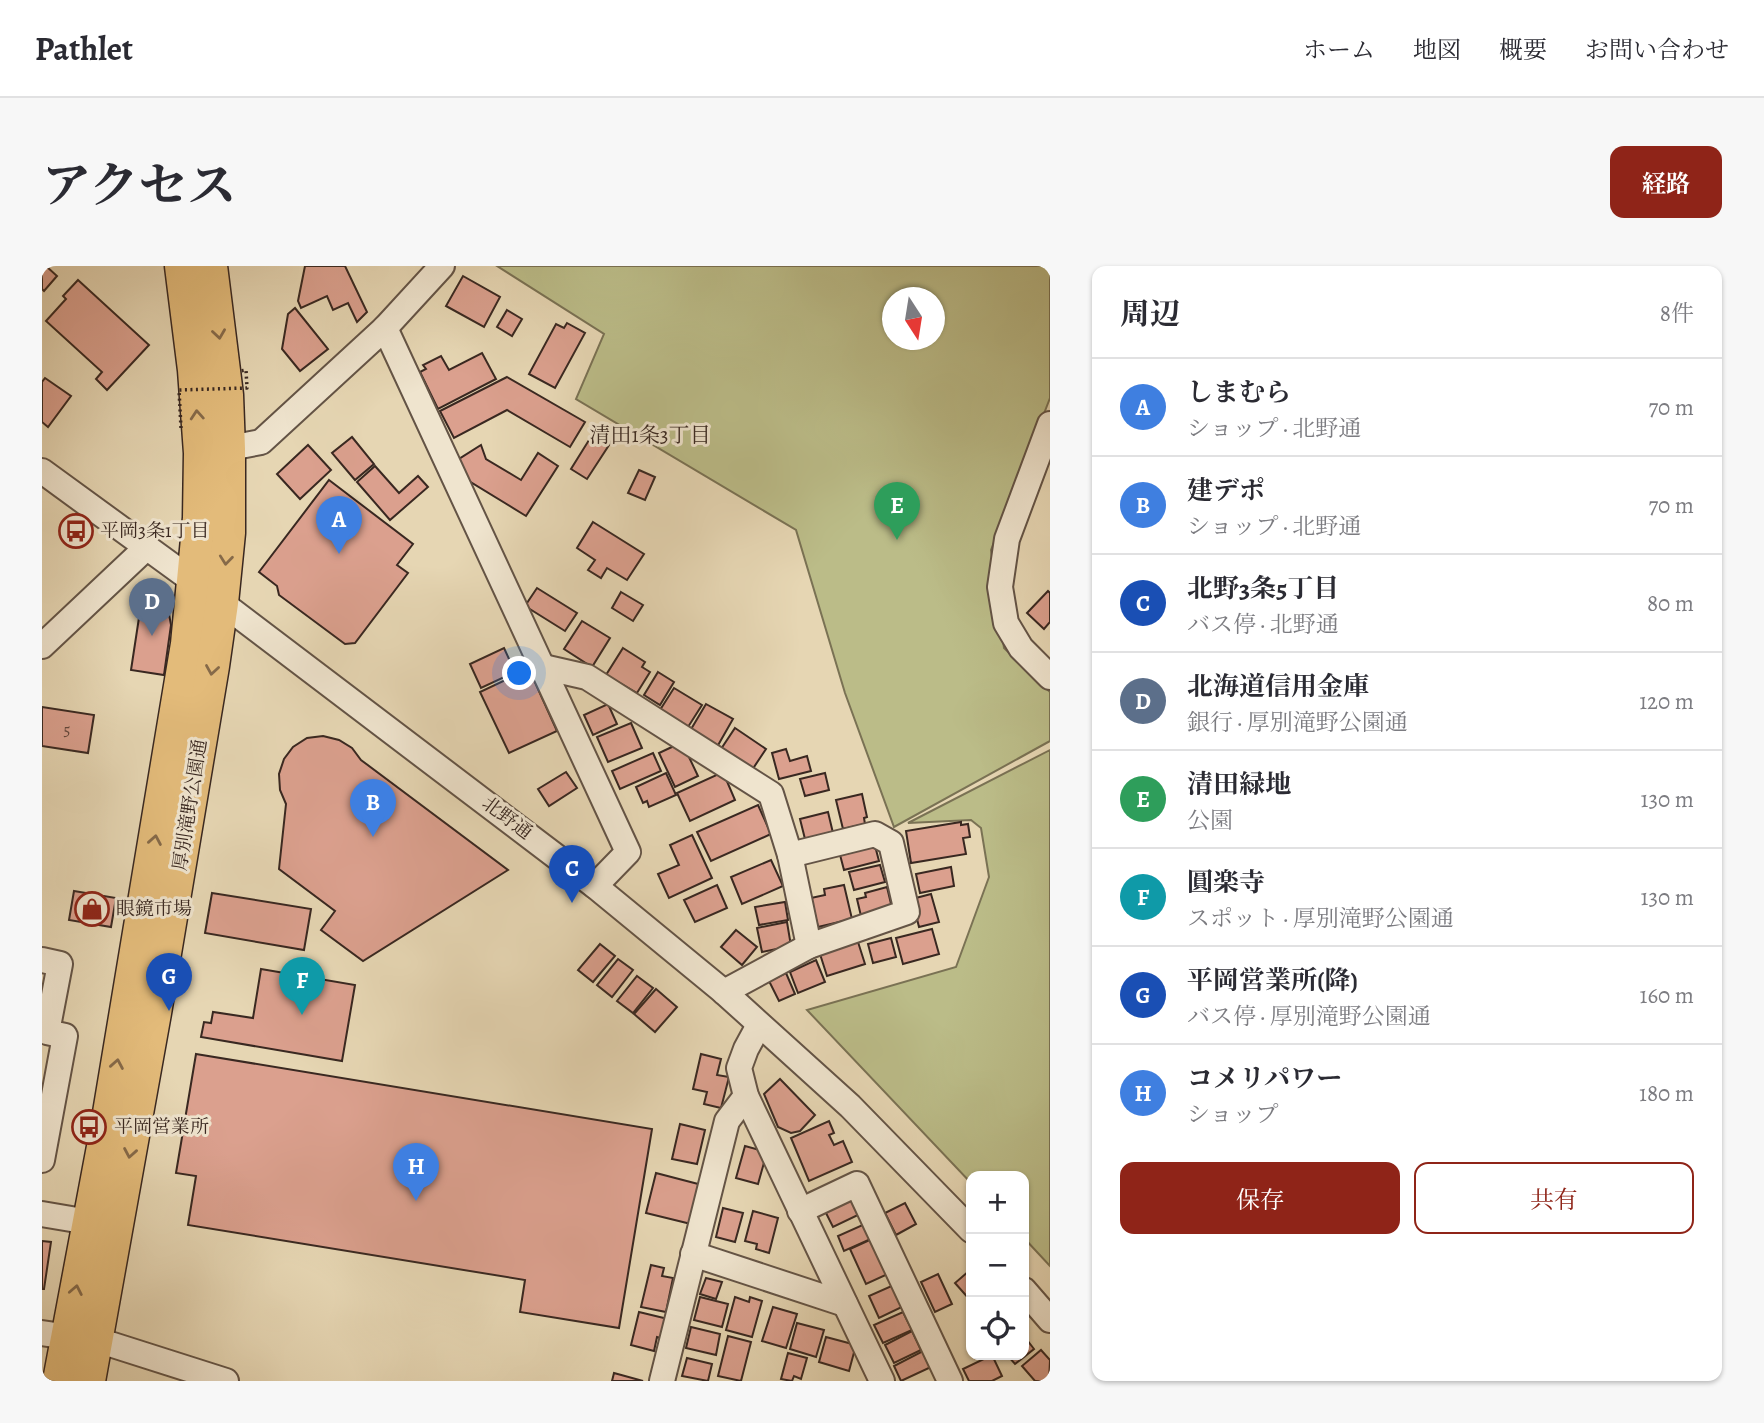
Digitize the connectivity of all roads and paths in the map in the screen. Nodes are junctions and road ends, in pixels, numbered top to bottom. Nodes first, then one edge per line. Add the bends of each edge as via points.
1 (181, 266) edge
2 (211, 266) edge
3 (442, 266) edge
4 (385, 328) junction
5 (240, 371) dead end
6 (1050, 424) edge
7 (181, 428) dead end
8 (214, 451) junction
9 (42, 471) edge
10 (146, 548) junction
11 (193, 581) junction
12 (222, 603) junction
13 (42, 646) edge
14 (543, 667) junction
15 (1050, 677) edge
16 (790, 855) junction
17 (595, 886) junction
18 (809, 946) junction
19 (42, 960) edge
20 (724, 992) junction
21 (759, 1025) junction
22 (746, 1096) junction
23 (42, 1160) edge
24 (800, 1211) junction
25 (42, 1214) edge
26 (103, 1225) junction
27 (966, 1225) edge
28 (693, 1254) junction
29 (1029, 1296) edge
30 (845, 1304) junction
31 (1050, 1320) edge
32 (69, 1337) edge
33 (59, 1381) edge
34 (89, 1381) edge
35 (226, 1381) edge
36 (662, 1381) edge
37 (881, 1381) edge
38 (950, 1381) edge

8 -> 1 main road, 厚別滝野公園通 via 194,370
2 -> 8 main road, 厚別滝野公園通 via 227,395
3 - 4 street
4 - 8 street via 261,442
4 - 14 street
5 - 7 path, bridge via 246,370 247,388 179,390
6 - 15 street via 1007,539 1000,587 1006,623 1021,648
8 - 11 main road, 厚別滝野公園通 via 199,518
8 -> 12 main road, 厚別滝野公園通 via 229,533
9 - 10 street, 北野通
10 - 11 street, 北野通
10 - 13 street
11 - 12 street, 北野通
26 -> 11 main road, 厚別滝野公園通 via 106,1131 187,644
12 - 17 street, 北野通
12 -> 26 main road, 厚別滝野公園通 via 183,848
14 - 16 street via 587,677 771,794
14 - 17 street via 628,852
16 - 18 street
16 - 18 street via 875,834 891,843 907,912
17 - 20 street, 北野通
18 - 20 street
19 - 23 street via 60,964 47,1032 65,1036
20 - 21 street, 北野通
21 - 22 street via 739,1068
21 - 27 street, 北野通 via 850,1106
22 - 24 street
22 - 28 street via 727,1121
24 - 30 street
24 - 38 street via 856,1184
25 - 26 street
26 - 32 main road, 厚別滝野公園通
28 - 30 street
28 - 36 street
29 - 31 street
30 - 37 street
32 - 33 main road, 厚別滝野公園通
32 - 34 main road, 厚別滝野公園通
32 - 35 street

